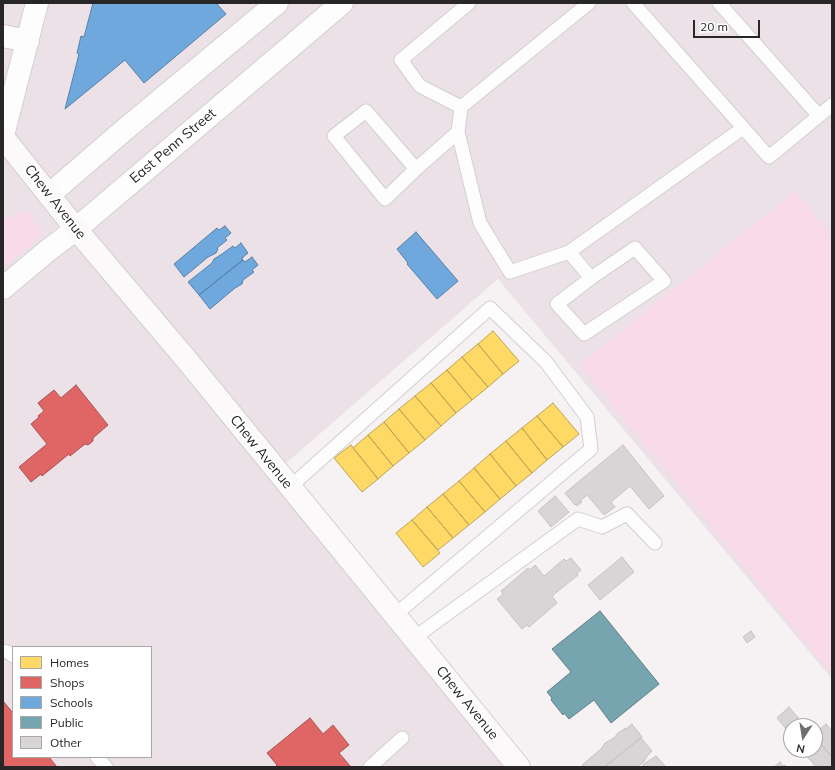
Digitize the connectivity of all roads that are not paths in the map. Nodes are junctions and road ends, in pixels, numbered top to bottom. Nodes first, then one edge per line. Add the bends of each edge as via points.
1 (37, 3) edge
2 (277, 3) edge
3 (342, 3) edge
4 (469, 3) edge
5 (589, 3) edge
6 (633, 3) edge
7 (719, 3) edge
8 (3, 36) edge
9 (28, 41) junction
10 (832, 105) edge
11 (461, 106) junction
12 (819, 116) junction
13 (743, 128) junction
14 (458, 132) junction
15 (3, 136) edge
16 (416, 169) junction
17 (49, 195) junction
18 (76, 229) junction
19 (569, 252) junction
20 (591, 278) junction
21 (3, 288) edge
22 (290, 487) junction
23 (655, 543) dead end
24 (395, 615) junction
25 (414, 638) junction
26 (3, 651) edge
27 (12, 655) edge
28 (402, 738) dead end
29 (98, 758) edge
30 (106, 767) edge
31 (370, 767) edge
32 (519, 767) edge

1 - 9 street
2 - 17 street
3 - 18 street, East Penn Street
4 - 11 lane via 401,60 420,86
5 - 11 lane
6 - 13 lane
7 - 12 lane
8 - 9 street
9 - 15 street
10 - 12 lane
11 - 14 lane
12 - 13 lane via 769,157
13 - 19 lane
14 - 16 lane
14 - 19 lane via 480,222 510,272
15 - 17 street, Chew Avenue
16 - 16 lane via 366,111 334,136 385,199
17 - 18 street, Chew Avenue
18 - 21 street, East Penn Street
18 - 22 street, Chew Avenue
19 - 20 lane
20 - 20 lane via 557,304 584,334 664,281 635,248
22 - 24 street, Chew Avenue
22 - 24 lane via 490,308 546,362 587,417 591,449
23 - 25 lane via 627,514 602,526 578,519
24 - 25 street, Chew Avenue
25 - 32 street, Chew Avenue
26 - 27 lane
28 - 31 lane
29 - 30 lane

